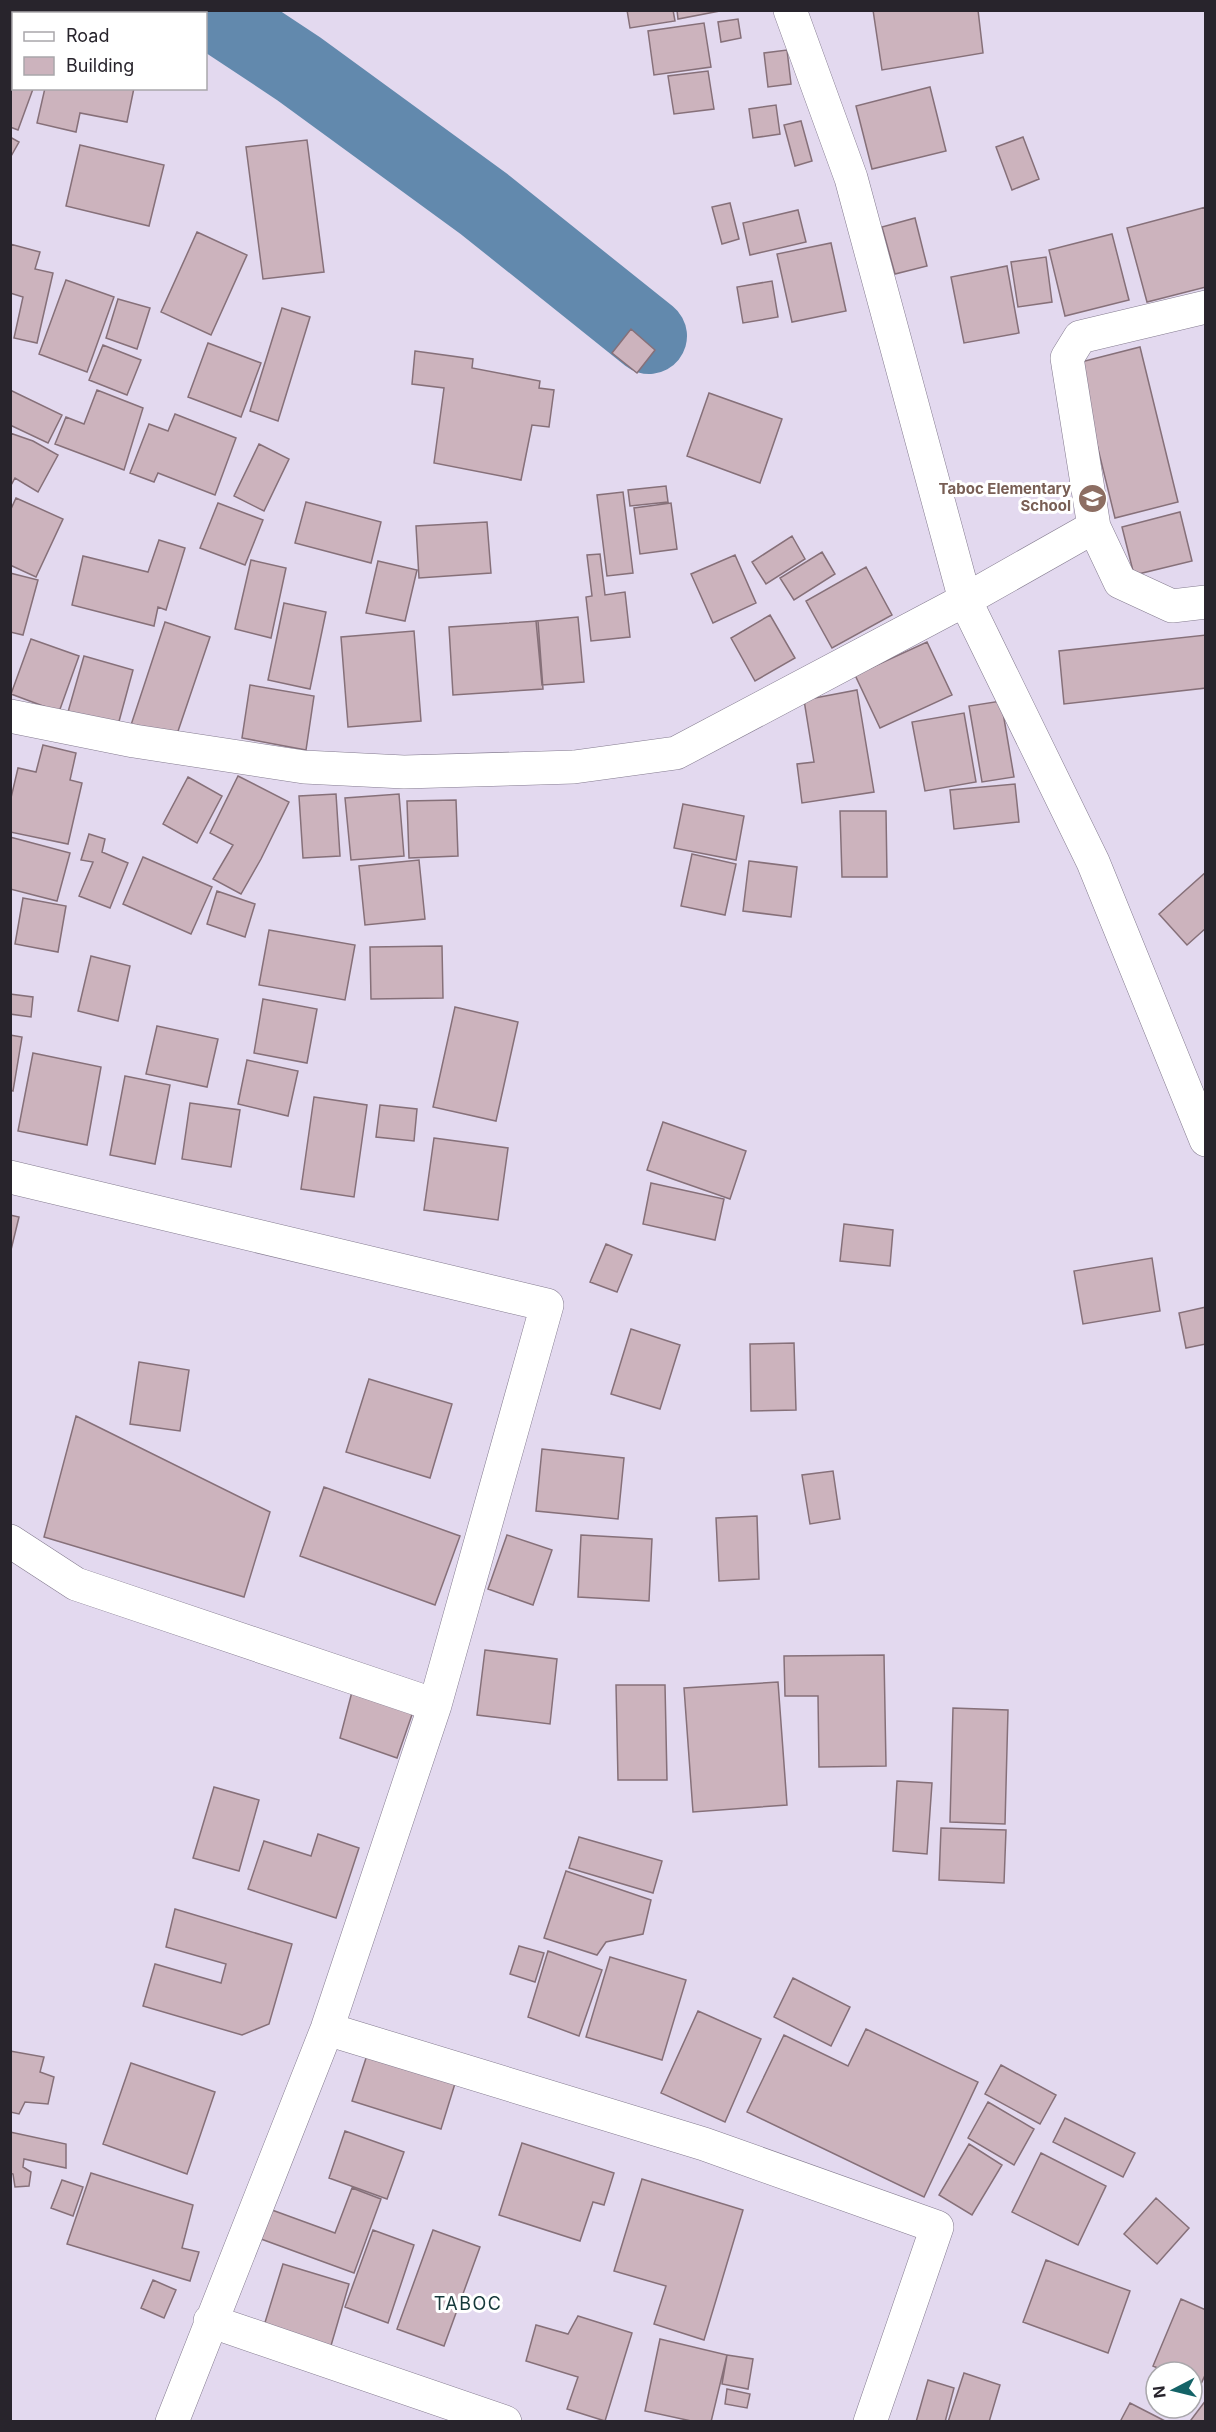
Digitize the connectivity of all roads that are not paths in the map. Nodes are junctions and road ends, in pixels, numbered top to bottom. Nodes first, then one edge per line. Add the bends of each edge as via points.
1 (790, 10) edge
2 (1206, 307) edge
3 (1094, 527) junction
4 (965, 600) junction
5 (1206, 602) edge
6 (10, 716) edge
7 (1206, 1140) edge
8 (10, 1177) edge
9 (10, 1541) edge
10 (435, 1705) junction
11 (327, 2029) junction
12 (210, 2321) junction
13 (172, 2421) edge
14 (505, 2421) edge
15 (870, 2421) edge

1 - 4 street via 851,178
2 - 3 street via 1080,337 1067,358
3 - 4 street
3 - 5 street via 1120,582 1173,606
4 - 6 street via 676,753 585,765 404,772 304,767 134,741
4 - 7 street via 1093,862
8 - 10 street via 547,1305
9 - 10 street via 76,1584
10 - 11 street
11 - 12 street
11 - 15 street via 704,2144 937,2227
12 - 13 street
12 - 14 street

